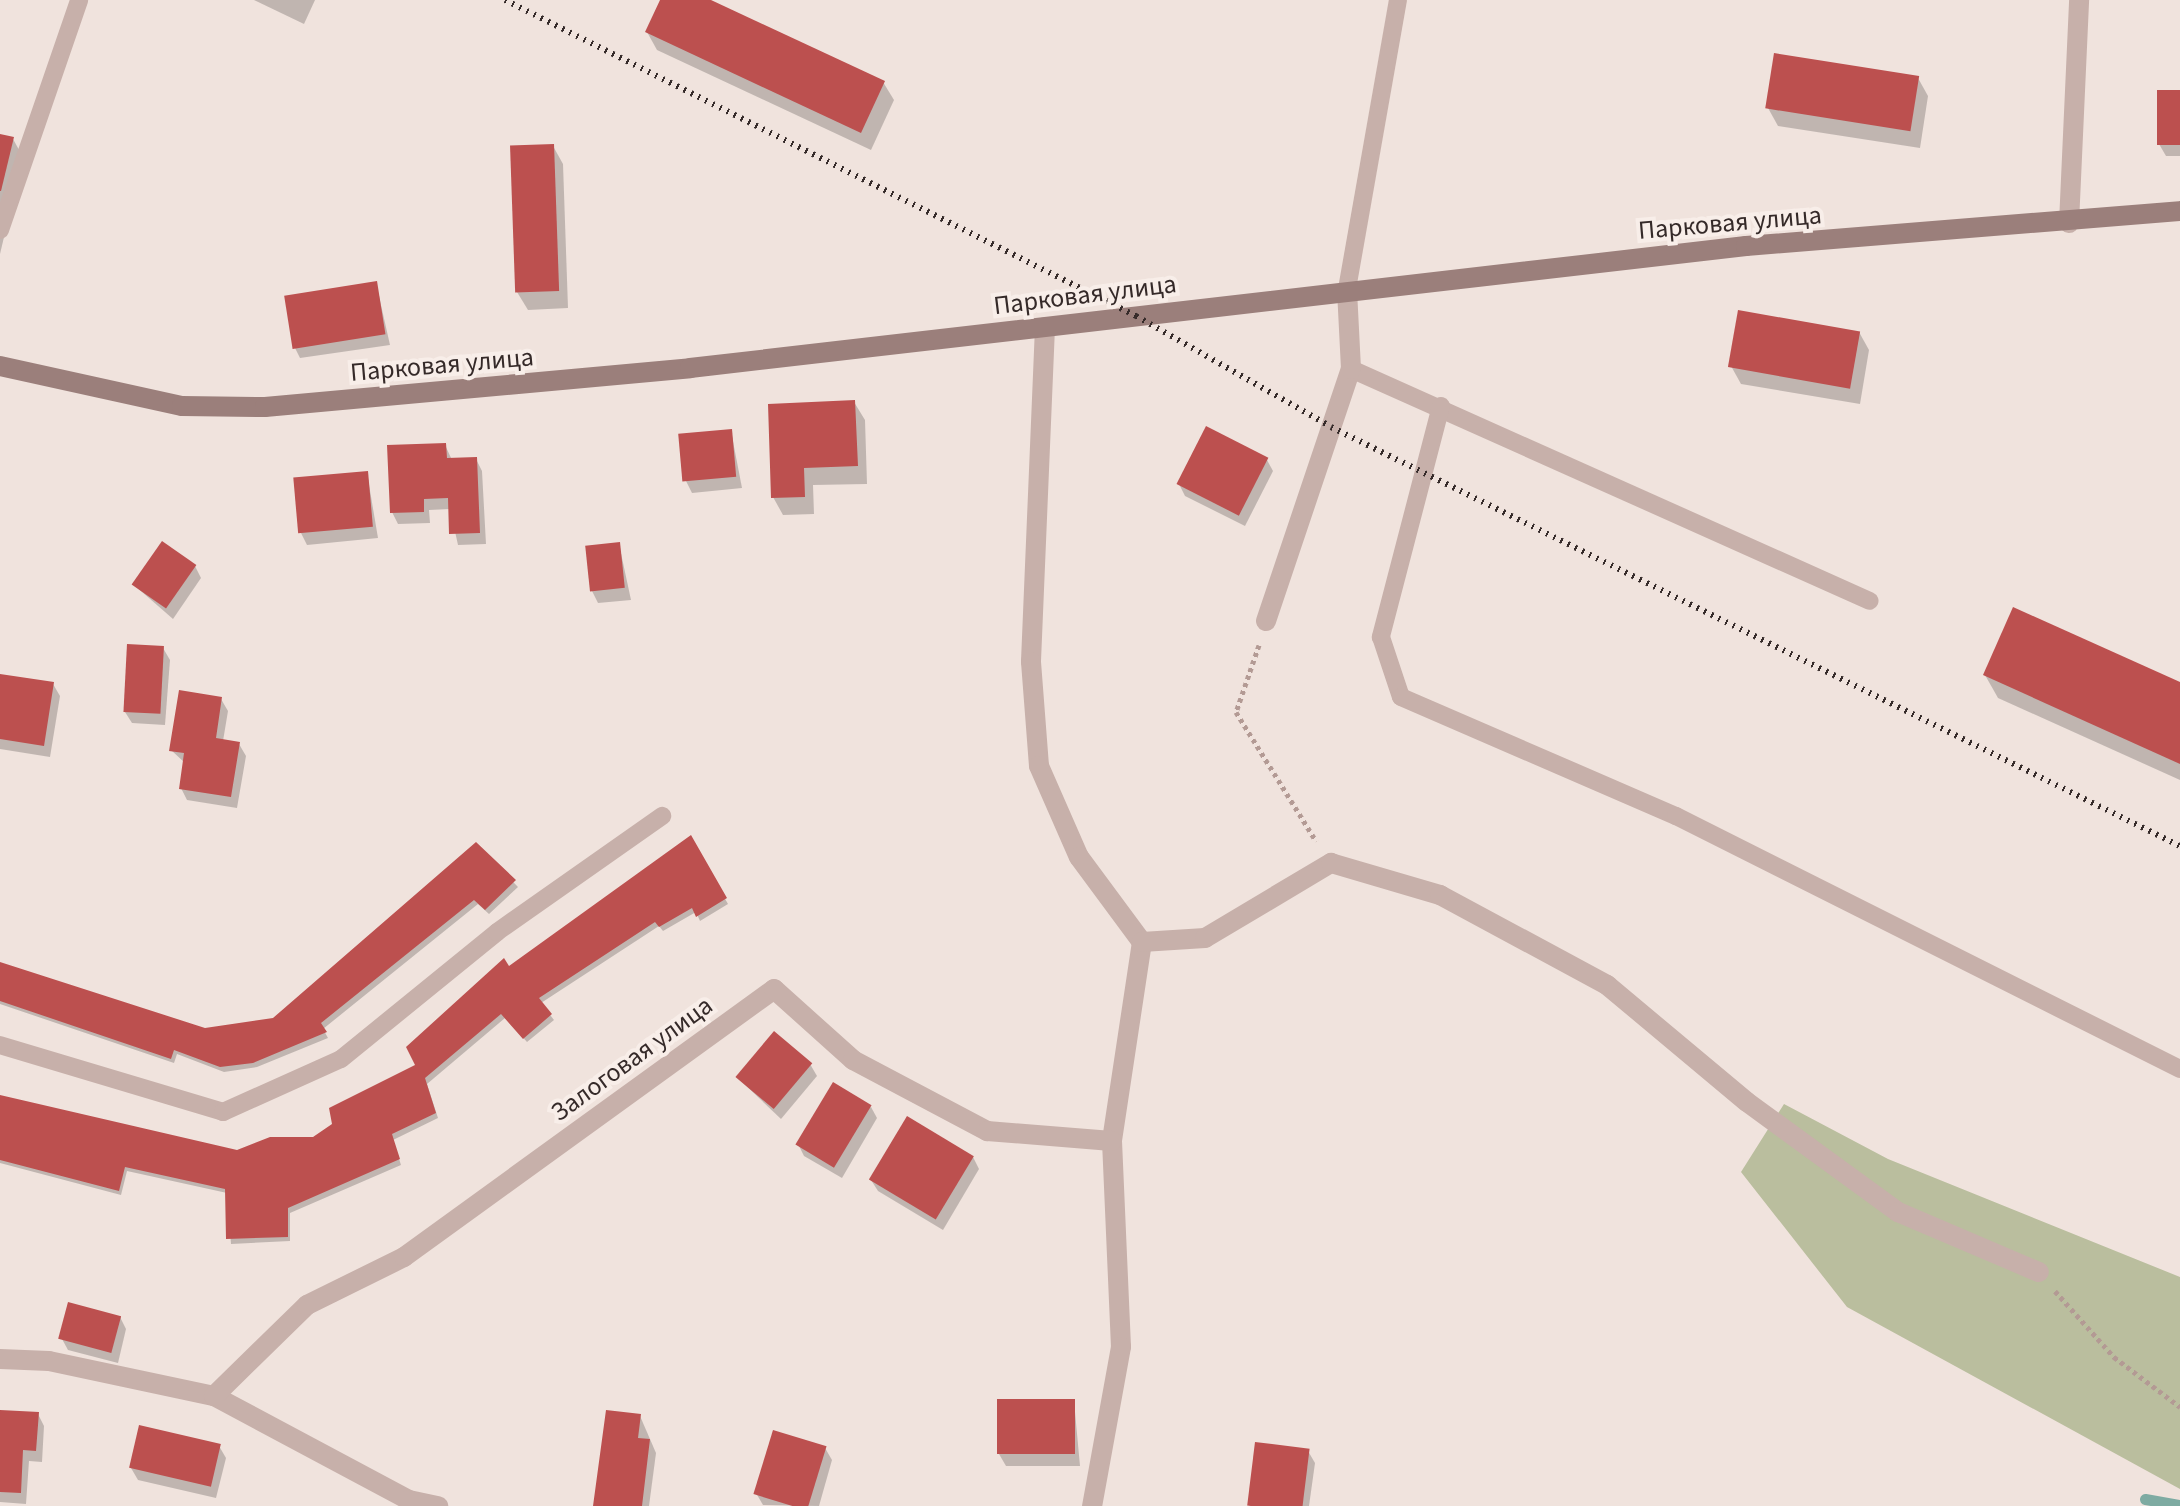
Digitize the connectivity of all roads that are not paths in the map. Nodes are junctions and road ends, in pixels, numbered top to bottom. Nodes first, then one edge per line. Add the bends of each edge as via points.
1 (79, 0) edge
2 (1398, 0) edge
3 (2079, 0) edge
4 (2180, 211) edge
5 (2069, 223) junction
6 (0, 230) edge
7 (1347, 289) junction
8 (1045, 327) junction
9 (0, 366) edge
10 (1351, 369) junction
11 (1441, 406) junction
12 (1870, 601) dead end
13 (1266, 621) road end
14 (662, 816) dead end
15 (1142, 942) junction
16 (0, 1045) edge
17 (2180, 1069) edge
18 (1112, 1141) junction
19 (2039, 1272) road end
20 (0, 1359) edge
21 (214, 1396) junction
22 (438, 1506) edge
23 (1092, 1506) edge

1 - 6 lane
2 - 7 lane
3 - 5 street
4 - 5 street, Парковая улица
5 - 7 street, Парковая улица via 1746,246
7 - 8 street, Парковая улица
7 - 10 street
8 - 9 street, Парковая улица via 265,407 182,406
8 - 15 street via 1031,662 1039,766 1079,857
10 - 11 lane
10 - 13 street
11 - 12 lane
11 - 17 lane via 1381,637 1401,697 1676,816
14 - 16 lane via 497,932 341,1059 223,1112
15 - 18 street
15 - 19 street via 1205,938 1331,863 1440,895 1607,985 1747,1102 1898,1212
18 - 21 street, Залоговая улица via 987,1131 853,1060 774,989 404,1257 307,1305
18 - 23 street via 1121,1347
20 - 21 street via 49,1361
21 - 22 street via 409,1500

